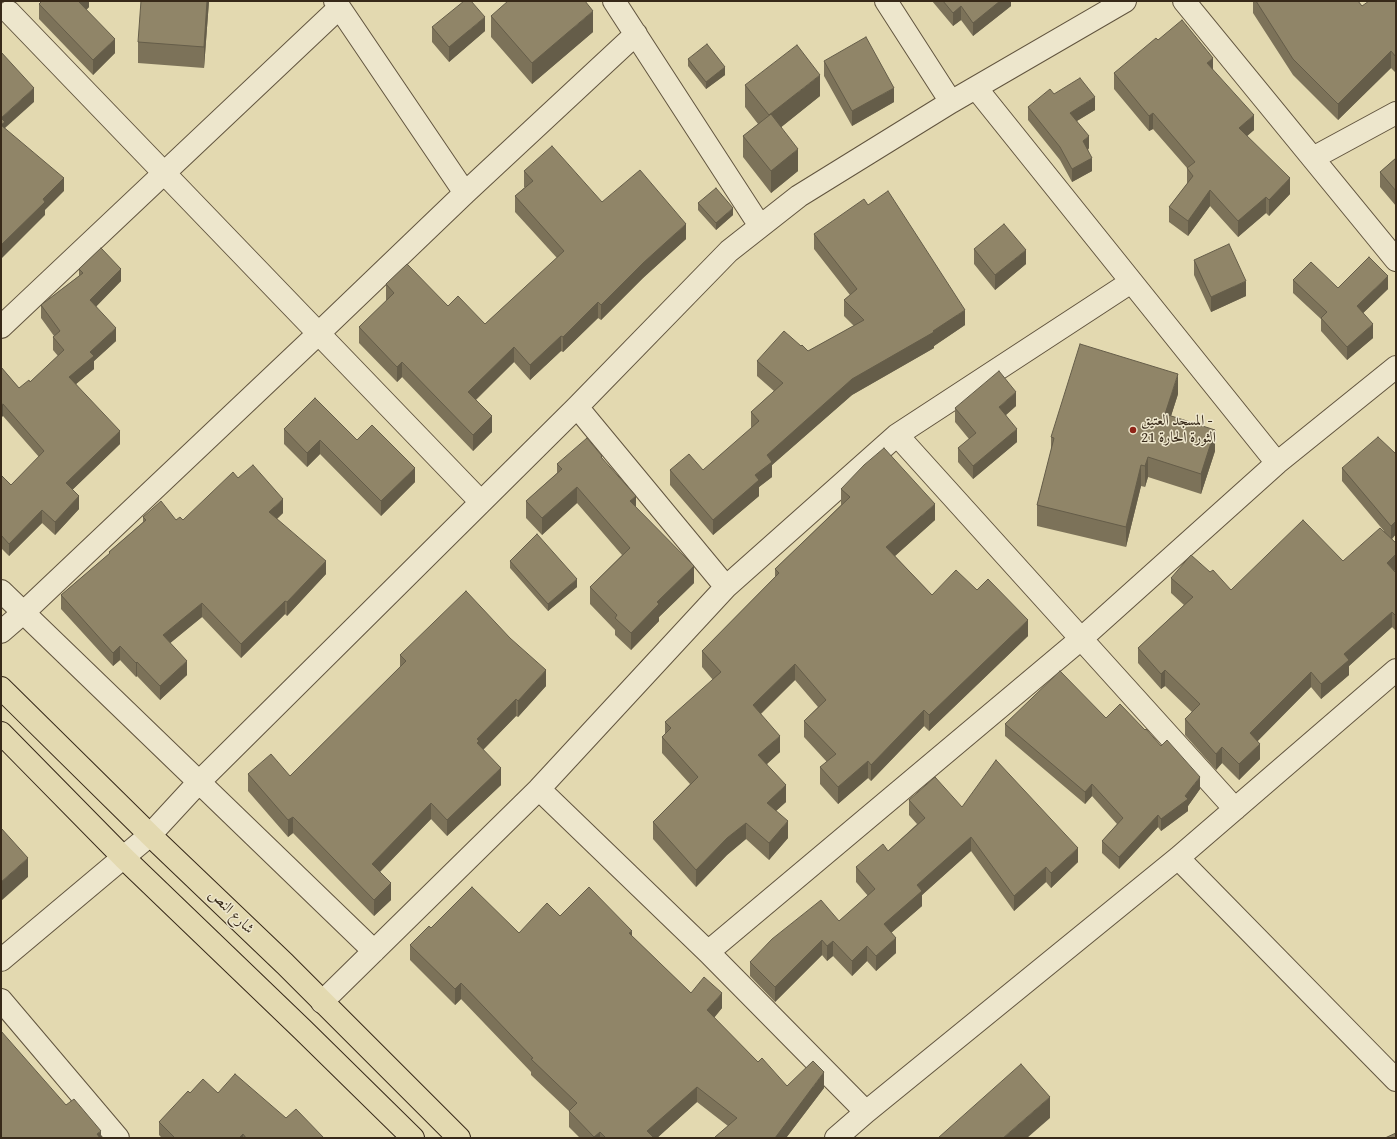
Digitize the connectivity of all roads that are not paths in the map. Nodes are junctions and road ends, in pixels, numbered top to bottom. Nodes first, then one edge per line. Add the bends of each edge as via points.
1 (614, 1) edge
2 (886, 1) edge
3 (1125, 1) edge
4 (1184, 1) edge
5 (337, 4) edge
6 (10, 11) edge
7 (636, 34) junction
8 (976, 88) junction
9 (951, 102) junction
10 (1396, 113) edge
11 (1313, 158) junction
12 (164, 173) junction
13 (465, 193) junction
14 (760, 226) junction
15 (1396, 260) edge
16 (1131, 282) junction
17 (1, 327) edge
18 (319, 333) junction
19 (1396, 367) edge
20 (578, 407) junction
21 (897, 435) junction
22 (1277, 463) junction
23 (482, 502) junction
24 (726, 587) junction
25 (1, 592) edge
26 (23, 613) junction
27 (1, 632) edge
28 (1082, 638) junction
29 (1396, 670) edge
30 (1, 688) edge
31 (1, 733) edge
32 (198, 783) junction
33 (539, 789) junction
34 (1235, 809) junction
35 (150, 835) junction
36 (124, 858) junction
37 (1178, 858) junction
38 (374, 951) junction
39 (708, 952) junction
40 (1, 960) edge
41 (1, 1000) edge
42 (322, 1002) junction
43 (1396, 1080) edge
44 (866, 1112) junction
45 (118, 1138) edge
46 (413, 1138) edge
47 (459, 1138) edge
48 (836, 1138) edge

1 - 7 street
2 - 9 street
3 - 8 street
4 - 11 street
5 - 12 street
5 - 13 street
6 - 12 street
7 - 13 street
7 - 14 street
8 - 9 street
8 - 16 street
9 - 14 street via 799,196
10 - 11 street
11 - 15 street
12 - 17 street
12 - 18 street
13 - 18 street
14 - 20 street via 729,251
16 - 21 street
16 - 22 street
18 - 23 street
18 - 26 street
19 - 22 street
20 - 23 street
20 - 24 street
21 - 24 street
21 - 28 street
22 - 28 street
23 - 32 street
24 - 33 street
25 - 26 street
26 - 27 street
26 - 32 street
28 - 34 street
28 - 39 street
29 - 34 street
30 - 35 main road, شارع النص
31 - 36 main road
32 - 35 street
32 - 38 street
33 - 38 street
33 - 39 street
34 - 37 street
35 - 36 street
35 - 42 main road, شارع النص
36 - 40 street
36 - 46 main road
37 - 43 street
37 - 44 street
38 - 42 street
39 - 44 street
41 - 45 street
42 - 47 main road, شارع النص
44 - 48 street

